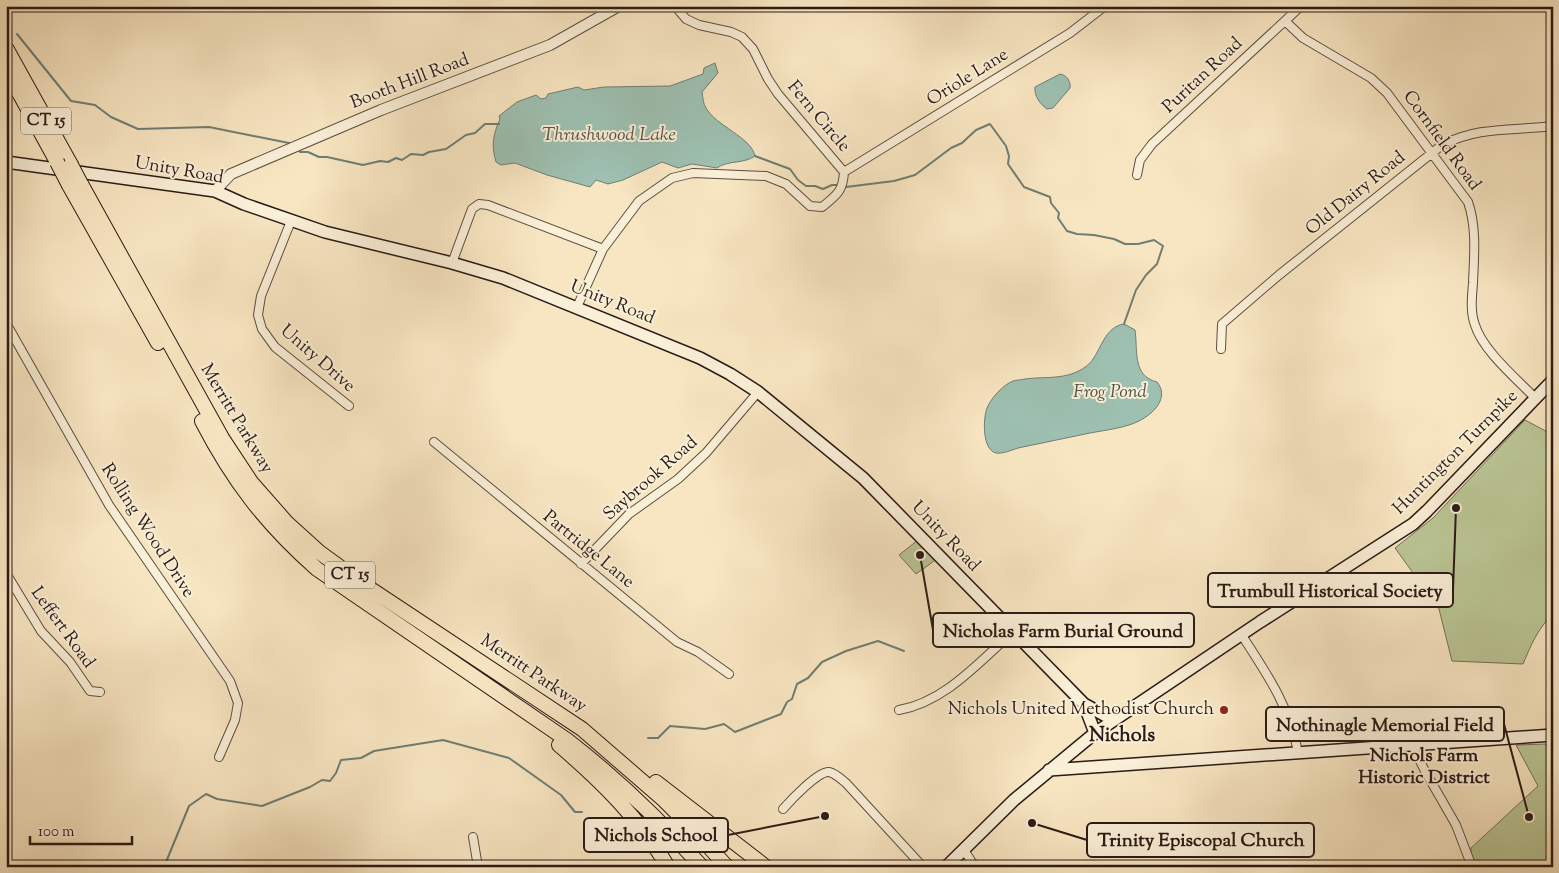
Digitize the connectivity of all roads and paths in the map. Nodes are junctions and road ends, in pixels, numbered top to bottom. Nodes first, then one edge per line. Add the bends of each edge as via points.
1 (619, 6) edge
2 (675, 6) edge
3 (1105, 6) edge
4 (1301, 6) edge
5 (1285, 21) junction
6 (6, 48) edge
7 (6, 70) edge
8 (6, 83) edge
9 (1553, 126) edge
10 (42, 135) junction
11 (1432, 153) junction
12 (6, 162) edge
13 (844, 172) junction
14 (1137, 175) dead end
15 (75, 184) junction
16 (214, 192) junction
17 (291, 221) junction
18 (603, 249) junction
19 (452, 262) junction
20 (578, 307) junction
21 (6, 324) edge
22 (1221, 349) dead end
23 (1553, 380) edge
24 (758, 392) junction
25 (1536, 399) junction
26 (349, 406) dead end
27 (434, 442) dead end
28 (581, 564) junction
29 (6, 573) edge
30 (1013, 632) junction
31 (1241, 634) junction
32 (728, 674) dead end
33 (100, 692) dead end
34 (1084, 704) junction
35 (514, 705) junction
36 (899, 710) dead end
37 (1113, 720) junction
38 (582, 729) junction
39 (1095, 733) junction
40 (1553, 735) edge
41 (1412, 745) junction
42 (1298, 753) junction
43 (219, 757) dead end
44 (1049, 770) junction
45 (783, 809) dead end
46 (473, 837) dead end
47 (964, 850) junction
48 (478, 867) edge
49 (668, 867) edge
50 (702, 867) edge
51 (727, 867) edge
52 (766, 867) edge
53 (923, 867) edge
54 (946, 867) edge
55 (976, 867) edge
56 (1472, 867) edge

1 - 16 street, Booth Hill Road via 550,45 381,110 231,174
2 - 13 street, Fern Circle via 686,19 742,37 753,49 778,94
3 - 13 street, Oriole Lane via 1070,32
4 - 5 street, Puritan Road
5 - 11 street, Cornfield Road via 1304,38 1371,78 1387,93
5 - 14 street, Puritan Road via 1152,144 1140,160
6 - 15 highway, Merritt Parkway / CT 15, bridge via 71,165
7 - 10 highway, Merritt Parkway / CT 15
8 - 10 highway
9 - 11 street, Old Dairy Road via 1470,133
10 - 15 highway, Merritt Parkway / CT 15, bridge via 57,162
11 - 22 street, Old Dairy Road via 1278,275 1222,324
11 - 25 street, Cornfield Road via 1468,202 1472,214 1475,325 1485,346
12 - 16 main road, Unity Road
13 - 18 street, Fern Circle via 838,194 822,206 810,206 786,184 766,176 693,173 672,178 638,201
15 - 35 highway, Merritt Parkway / CT 15 via 226,465 258,510 317,569
15 - 38 highway, Merritt Parkway / CT 15 via 222,438 251,482 287,523 319,552 363,584
16 - 17 main road, Unity Road
17 - 19 main road, Unity Road
17 - 26 street, Unity Drive via 261,296 258,315 262,329 275,347
18 - 19 street via 479,204 472,208
18 - 20 street, Fern Circle
19 - 20 main road, Unity Road
20 - 24 main road, Unity Road via 700,358
21 - 43 street, Rolling Wood Drive via 110,505 230,681 238,703 235,720
23 - 25 main road, Huntington Turnpike
24 - 28 street, Saybrook Road via 706,453 629,514
24 - 30 main road, Unity Road via 863,478
25 - 31 main road, Huntington Turnpike via 1413,524
27 - 28 street, Partridge Lane
28 - 32 street, Partridge Lane via 677,642 698,652
29 - 33 street, Leffert Road via 41,631 70,662 90,691
30 - 34 main road, Unity Road
30 - 36 street via 934,698 916,707
31 - 37 main road, Huntington Turnpike
31 - 42 street via 1277,692 1291,724
34 - 37 main road, Unity Road
34 - 39 main road, Unity Road
35 - 49 highway via 614,794
35 - 50 highway, Merritt Parkway / CT 15 via 600,765 659,820
37 - 39 main road, Huntington Turnpike
38 - 51 highway, Merritt Parkway / CT 15 via 664,800
38 - 52 highway via 616,751
39 - 44 main road, Huntington Turnpike
40 - 41 main road
41 - 42 main road
41 - 56 street via 1456,826
42 - 44 main road
44 - 47 main road, Huntington Turnpike
45 - 53 street via 815,778 828,772 836,775
46 - 48 street
47 - 54 main road, Huntington Turnpike
47 - 55 street

